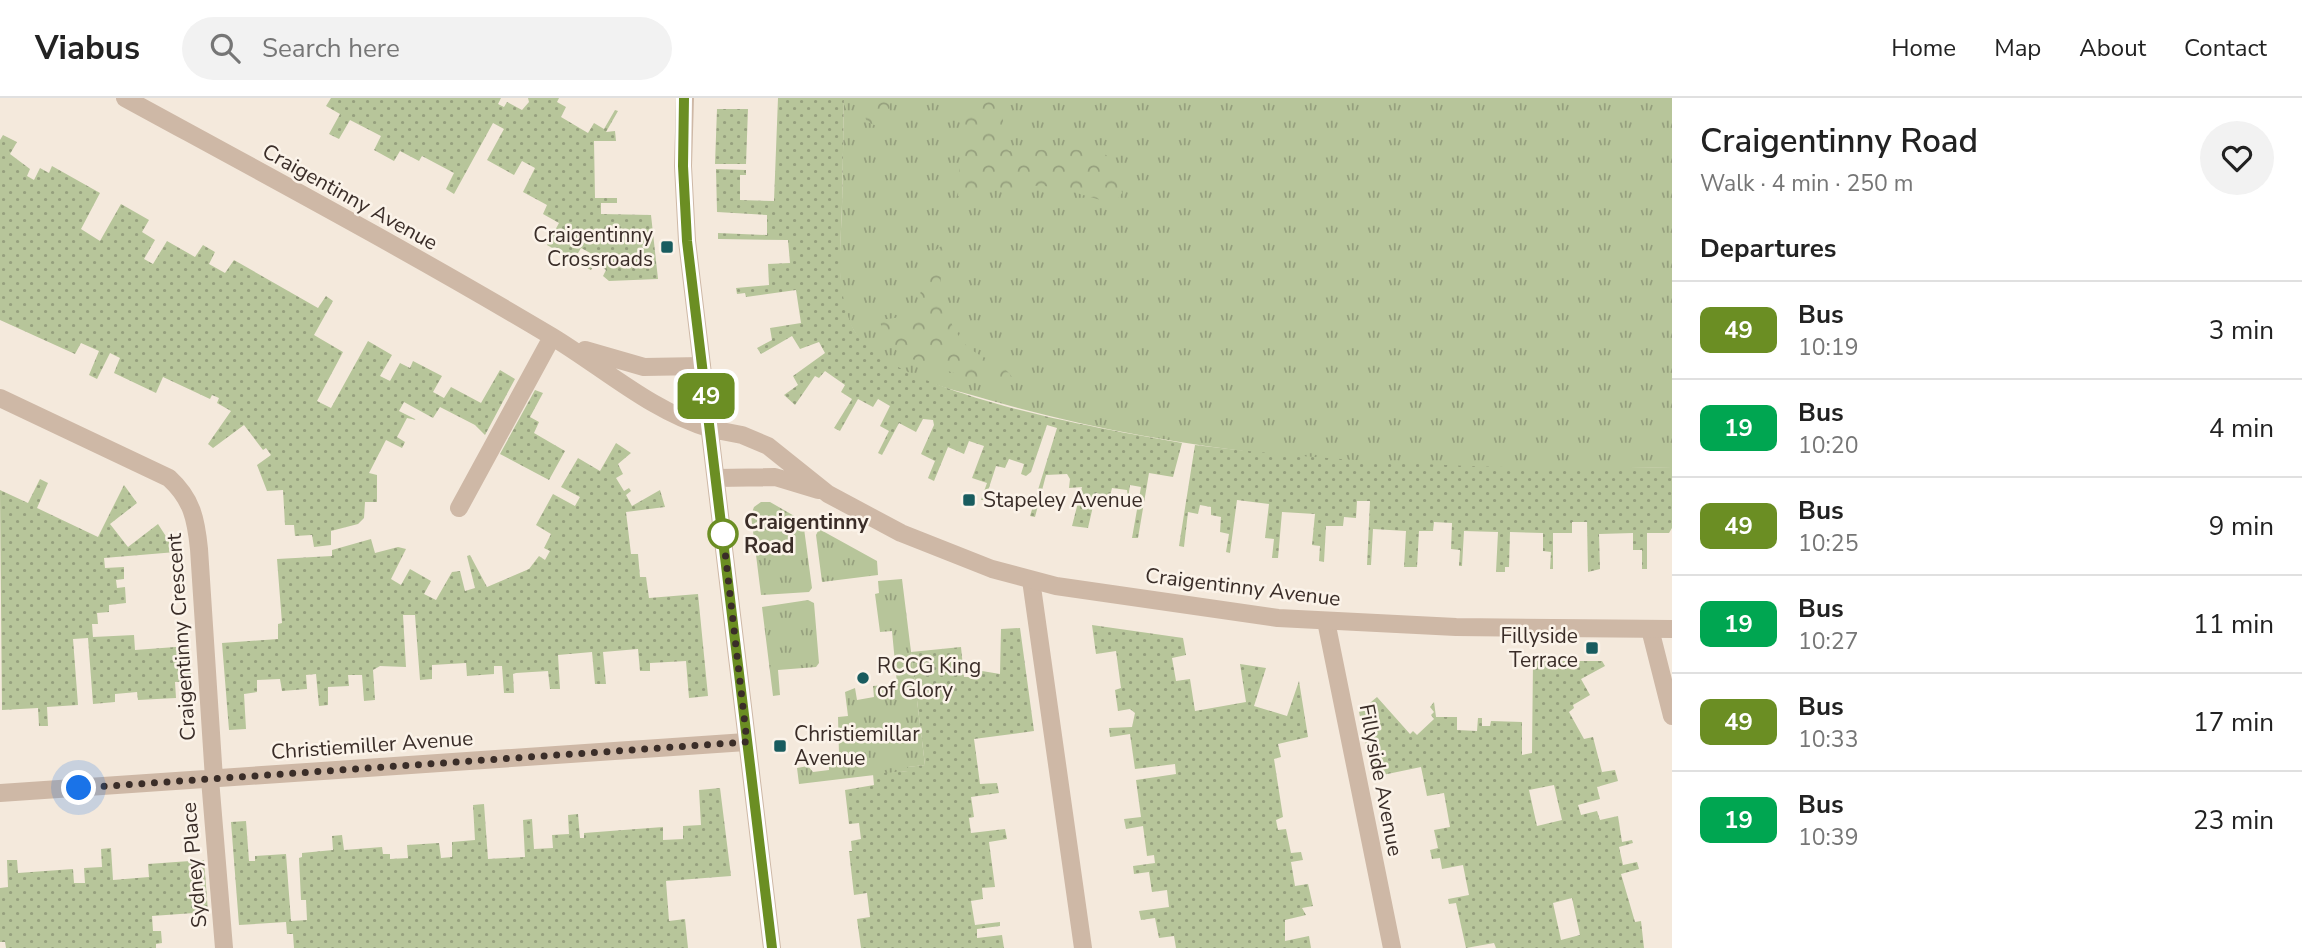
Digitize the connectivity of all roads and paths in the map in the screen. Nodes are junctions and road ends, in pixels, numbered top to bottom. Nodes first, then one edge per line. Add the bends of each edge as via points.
1 (125, 98) edge
2 (685, 98) edge
3 (552, 337) junction
4 (702, 366) junction
5 (0, 398) edge
6 (711, 429) junction
7 (717, 478) junction
8 (828, 494) junction
9 (459, 508) dead end
10 (1031, 580) junction
11 (1326, 621) junction
12 (1650, 629) junction
13 (1672, 629) edge
14 (1672, 716) edge
15 (747, 742) junction
16 (212, 779) junction
17 (0, 793) edge
18 (224, 948) edge
19 (772, 948) edge
20 (1083, 948) edge
21 (1392, 948) edge

1 - 3 street, Craigentinny Avenue
2 - 4 street via 684,201
3 - 4 street, Craigentinny Avenue via 644,367
3 - 6 street, Craigentinny Avenue via 653,404 683,421
3 - 9 street
4 - 6 street
5 - 16 street, Craigentinny Crescent via 169,478 190,501 198,538
6 - 7 street
6 - 8 street, Craigentinny Avenue via 768,446
7 - 8 street, Craigentinny Avenue via 775,477
7 - 15 street
8 - 10 street, Craigentinny Avenue via 928,545
10 - 11 street, Craigentinny Avenue via 1219,610
10 - 20 street
11 - 12 street, Craigentinny Avenue
11 - 21 street, Fillyside Avenue
12 - 13 street, Craigentinny Avenue
12 - 14 street
15 - 16 street, Christiemiller Avenue
15 - 19 street
16 - 17 street, Christiemiller Avenue
16 - 18 street, Sydney Place

